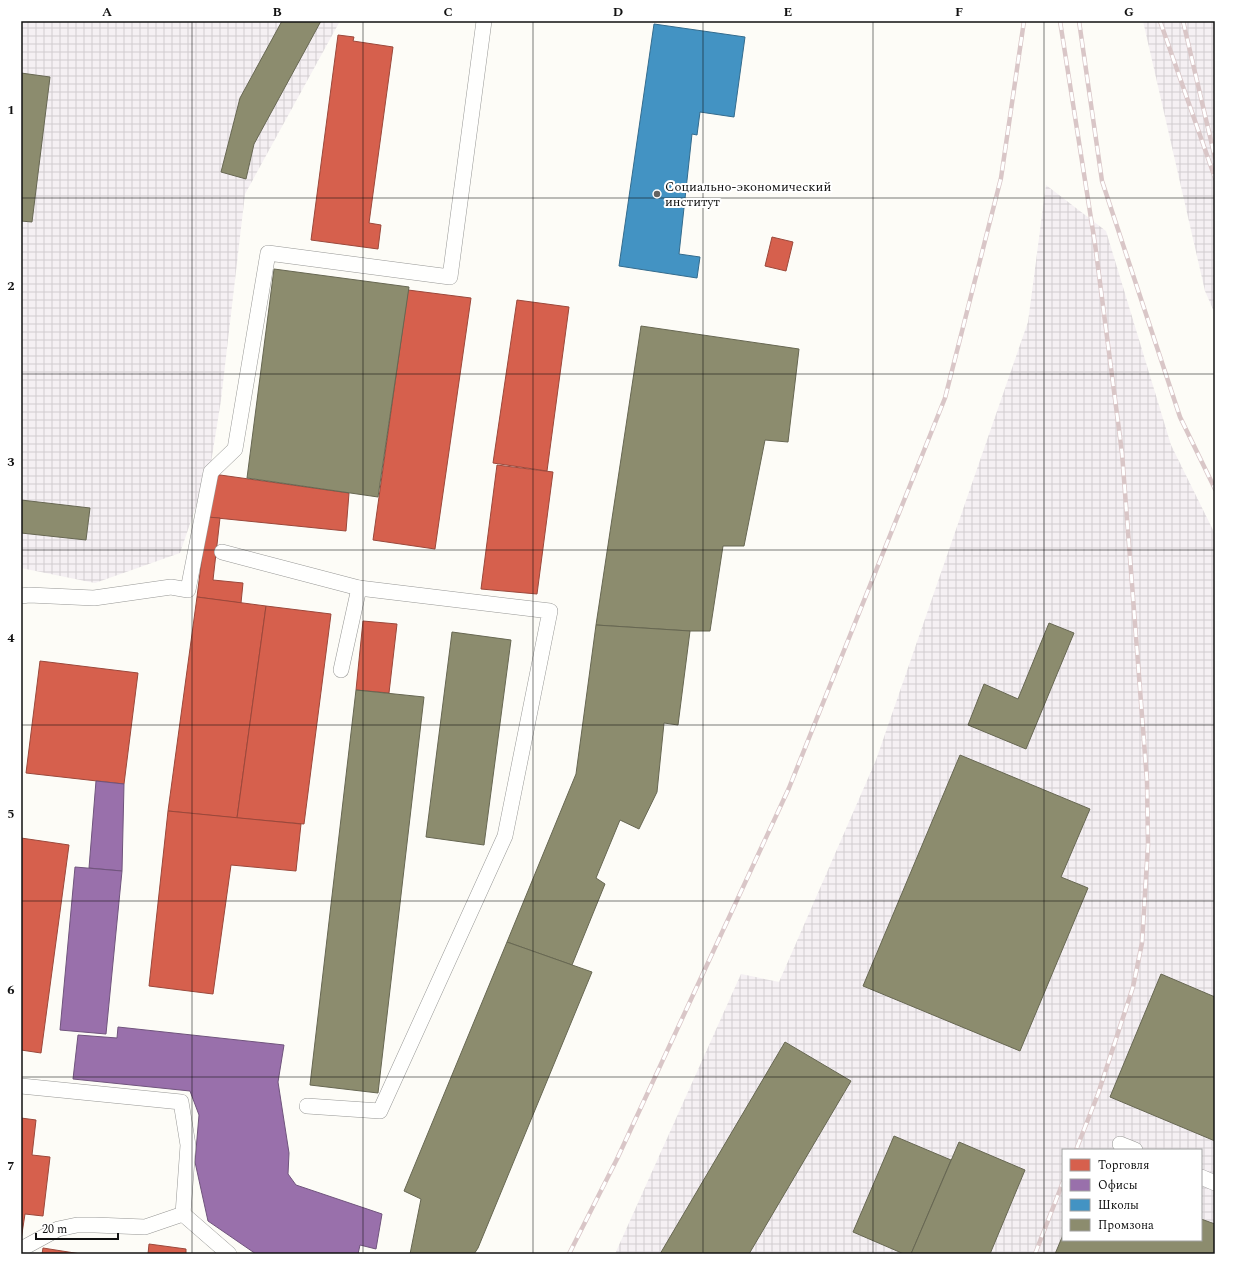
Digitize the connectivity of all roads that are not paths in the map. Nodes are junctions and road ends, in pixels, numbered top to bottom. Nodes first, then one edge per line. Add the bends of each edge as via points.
1 (484, 21) edge
2 (222, 552) dead end
3 (360, 588) junction
4 (21, 596) edge
5 (341, 670) dead end
6 (21, 1086) edge
7 (307, 1106) dead end
8 (1120, 1144) dead end
9 (1132, 1149) edge
10 (1202, 1177) edge
11 (1215, 1183) edge
12 (183, 1214) junction
13 (21, 1248) edge
14 (229, 1254) edge

1 - 4 lane via 450,277 268,253 235,449 211,472 188,590 171,587 94,598
2 - 3 lane
3 - 5 lane
3 - 7 lane via 550,611 505,836 380,1111
6 - 12 lane via 180,1102 188,1145
8 - 9 lane
10 - 11 lane
12 - 13 lane via 145,1227 95,1225 58,1229
12 - 14 lane

